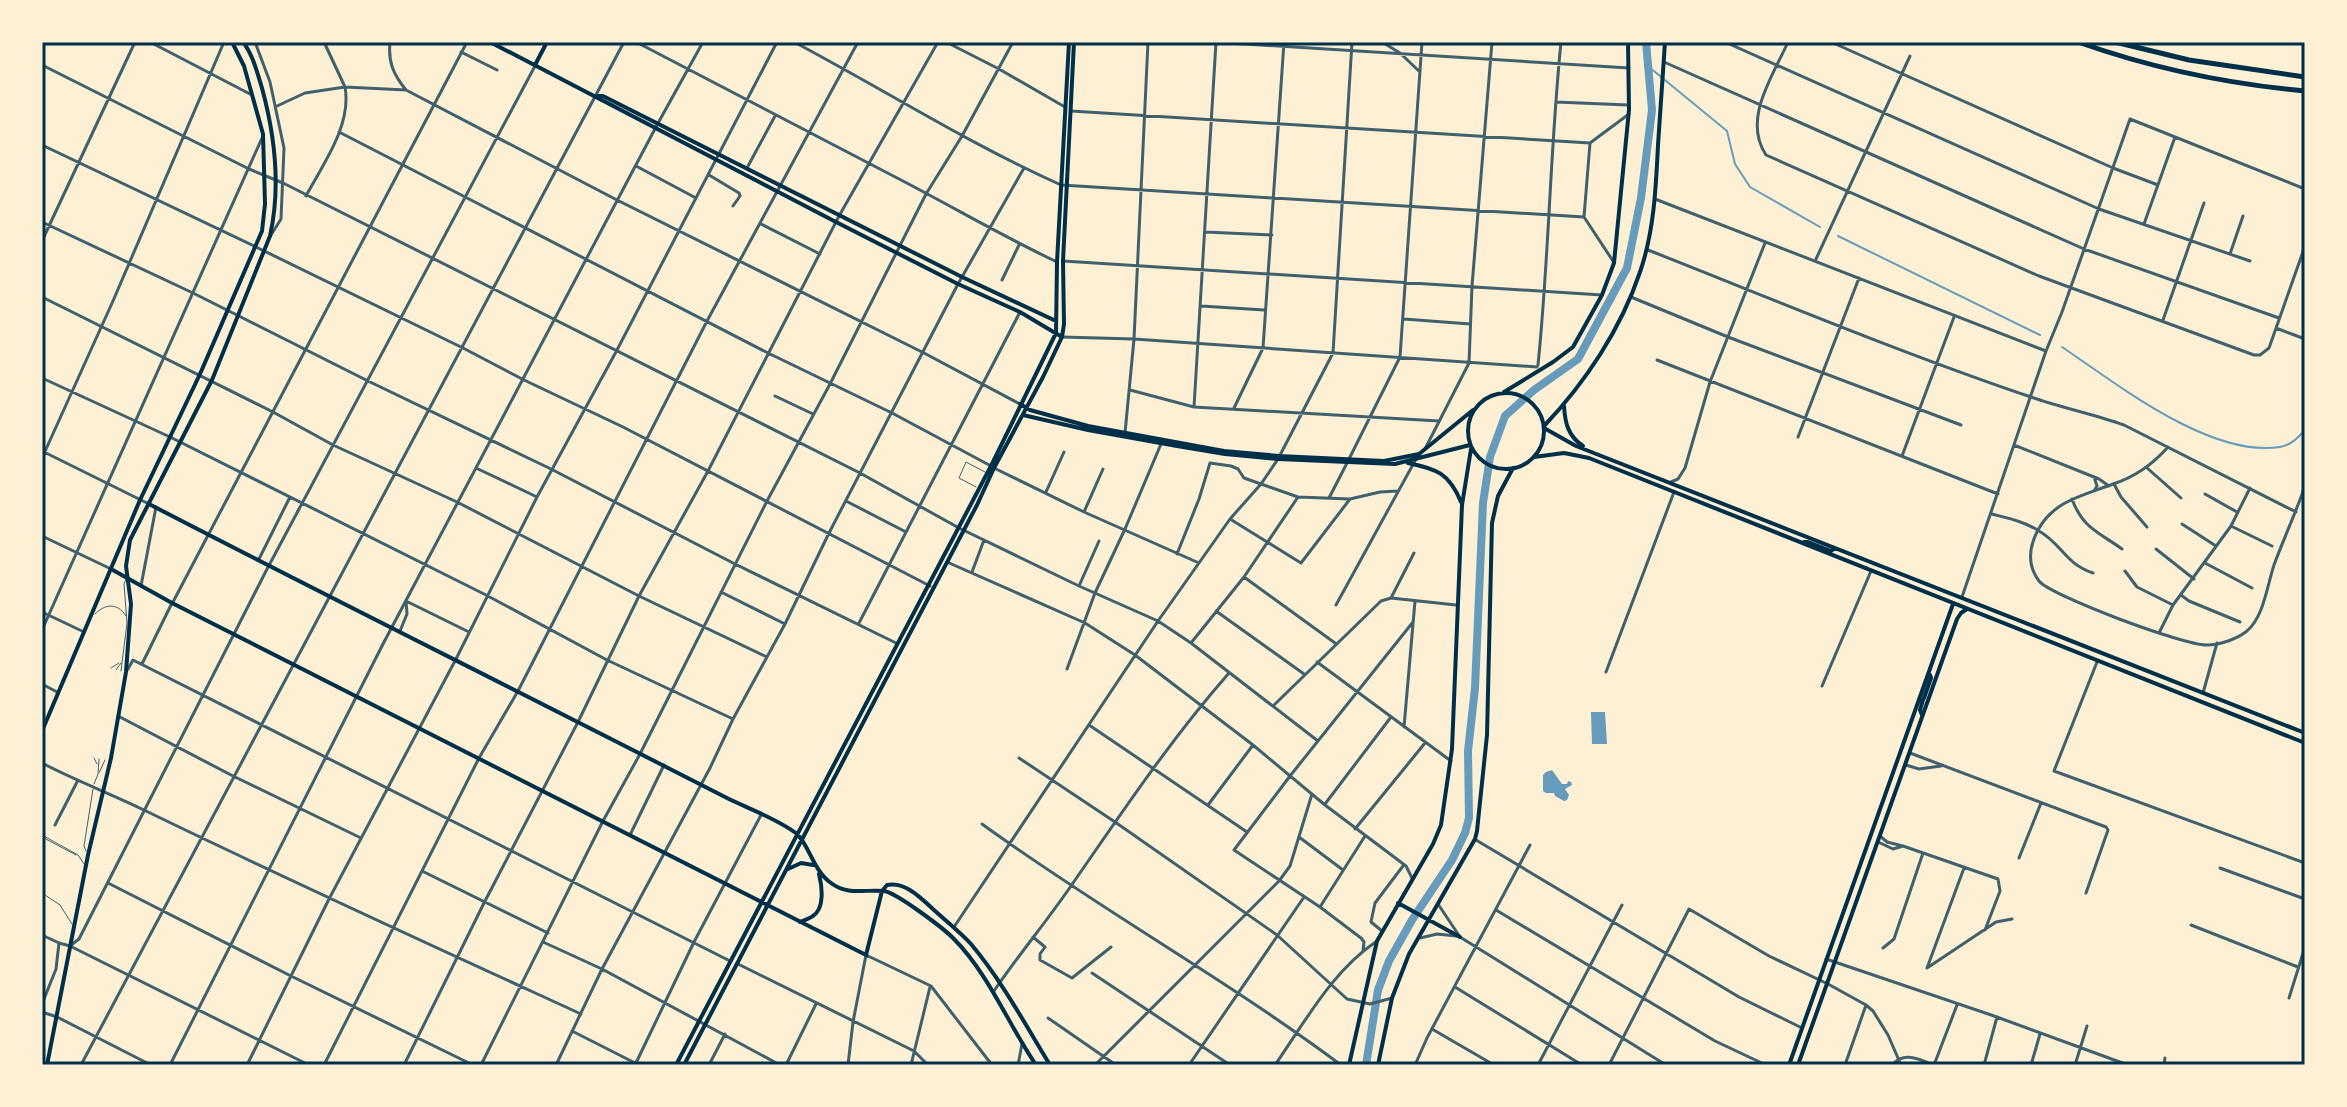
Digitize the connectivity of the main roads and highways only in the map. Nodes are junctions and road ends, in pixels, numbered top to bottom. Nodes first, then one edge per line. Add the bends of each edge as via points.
1 (232, 42) edge
2 (243, 42) edge
3 (490, 42) edge
4 (547, 42) edge
5 (1072, 42) edge
6 (1628, 42) edge
7 (1665, 42) edge
8 (2078, 42) edge
9 (2115, 42) edge
10 (535, 65) junction
11 (2305, 77) edge
12 (2305, 91) edge
13 (718, 158) junction
14 (1064, 185) junction
15 (779, 188) junction
16 (1060, 262) junction
17 (1056, 321) junction
18 (1064, 324) junction
19 (1056, 333) junction
20 (1062, 337) junction
21 (1504, 392) junction
22 (1020, 404) junction
23 (1564, 405) junction
24 (1027, 409) junction
25 (1473, 410) junction
26 (1023, 415) junction
27 (1544, 427) junction
28 (1006, 447) junction
29 (1471, 447) junction
30 (1588, 450) junction
31 (1534, 457) junction
32 (1279, 458) junction
33 (1348, 461) junction
34 (1415, 462) junction
35 (992, 467) junction
36 (1513, 468) junction
37 (149, 504) junction
38 (1462, 505) junction
39 (962, 529) junction
40 (1801, 543) junction
41 (1835, 547) junction
42 (111, 569) junction
43 (126, 577) junction
44 (1922, 581) junction
45 (931, 587) junction
46 (1915, 588) junction
47 (1953, 604) junction
48 (1967, 609) junction
49 (2037, 627) junction
50 (2032, 635) junction
51 (897, 643) junction
52 (1929, 673) junction
53 (2182, 694) junction
54 (2203, 694) junction
55 (869, 712) junction
56 (1923, 717) junction
57 (42, 731) edge
58 (2305, 733) edge
59 (2305, 743) edge
60 (1879, 812) junction
61 (1887, 818) junction
62 (798, 835) junction
63 (1871, 835) junction
64 (1879, 839) junction
65 (802, 840) junction
66 (816, 868) junction
67 (786, 870) junction
68 (882, 891) junction
69 (762, 903) junction
70 (1398, 903) junction
71 (768, 906) junction
72 (923, 916) junction
73 (1429, 920) junction
74 (799, 922) junction
75 (953, 928) junction
76 (1460, 937) road end
77 (964, 938) junction
78 (954, 939) junction
79 (733, 962) junction
80 (1022, 1044) junction
81 (1037, 1044) junction
82 (47, 1065) edge
83 (676, 1065) edge
84 (684, 1065) edge
85 (1036, 1065) edge
86 (1050, 1065) edge
87 (1349, 1065) edge
88 (1378, 1065) edge
89 (1789, 1065) edge
90 (1798, 1065) edge

1 - 42 main road via 263,134 265,214 256,247
2 - 37 main road via 264,97 274,150 275,213 212,380
3 - 10 main road
4 - 10 main road
5 - 14 main road
6 - 21 main road via 1629,114 1614,263 1573,347
7 - 23 main road via 1655,199 1646,250 1609,340
8 - 12 highway via 2170,70
9 - 11 highway via 2189,60
10 - 13 main road
13 - 15 main road
13 - 15 main road
14 - 16 main road
14 - 16 main road
15 - 17 main road
15 - 19 main road
16 - 17 main road
16 - 18 main road
17 - 18 main road
17 - 19 main road
18 - 20 main road
19 - 20 main road
19 - 22 main road
20 - 24 main road
21 - 25 main road
21 - 27 main road via 1529,400
22 - 24 main road
22 - 28 main road
22 - 35 main road
23 - 27 main road
23 - 30 main road via 1574,440
24 - 26 main road
24 - 32 main road via 1088,426
25 - 29 main road via 1467,433
25 - 33 main road via 1413,456
26 - 28 main road
26 - 32 main road via 1225,454
27 - 30 main road
27 - 31 main road
28 - 35 main road
29 - 34 main road
29 - 36 main road via 1486,464
29 - 38 main road
30 - 41 main road
31 - 36 main road
31 - 40 main road via 1576,455
32 - 33 main road
33 - 34 main road
34 - 38 main road via 1446,477
35 - 39 main road
35 - 39 main road
36 - 73 main road via 1498,496 1492,523 1480,815 1475,839
37 - 43 main road via 130,540
37 - 62 main road
38 - 70 main road via 1451,761 1441,825
39 - 45 main road
39 - 45 main road
40 - 41 main road via 1831,551
40 - 46 main road
41 - 44 main road
42 - 43 main road
42 - 57 main road
43 - 69 main road
43 - 82 main road via 131,604 118,716
44 - 46 main road
44 - 49 main road
45 - 51 main road
45 - 55 main road
46 - 47 main road
47 - 48 main road
47 - 52 main road
48 - 50 main road
48 - 56 main road via 1957,619
49 - 50 main road via 2040,634
49 - 54 main road
50 - 53 main road
51 - 55 main road
51 - 62 main road
52 - 56 main road
52 - 60 main road
53 - 54 main road
53 - 59 main road
54 - 58 main road
55 - 65 main road
56 - 61 main road
60 - 61 main road
60 - 63 main road
61 - 64 main road
62 - 65 main road
62 - 69 main road
63 - 64 main road
63 - 89 main road
64 - 90 main road
65 - 66 main road
65 - 67 main road
66 - 67 main road via 801,863
66 - 68 main road via 849,892
66 - 74 main road via 820,907
67 - 71 main road
68 - 72 main road via 900,897
68 - 74 main road via 866,955
68 - 75 main road via 889,885 902,886
69 - 71 main road
69 - 79 main road
70 - 73 main road
70 - 87 main road via 1377,941
71 - 74 main road
71 - 79 main road
72 - 75 main road
72 - 78 main road
73 - 76 main road
73 - 88 main road via 1390,999
75 - 77 main road
77 - 78 main road
77 - 81 main road via 1000,983
78 - 80 main road
79 - 83 main road
79 - 84 main road
80 - 81 main road
80 - 85 main road
81 - 86 main road

